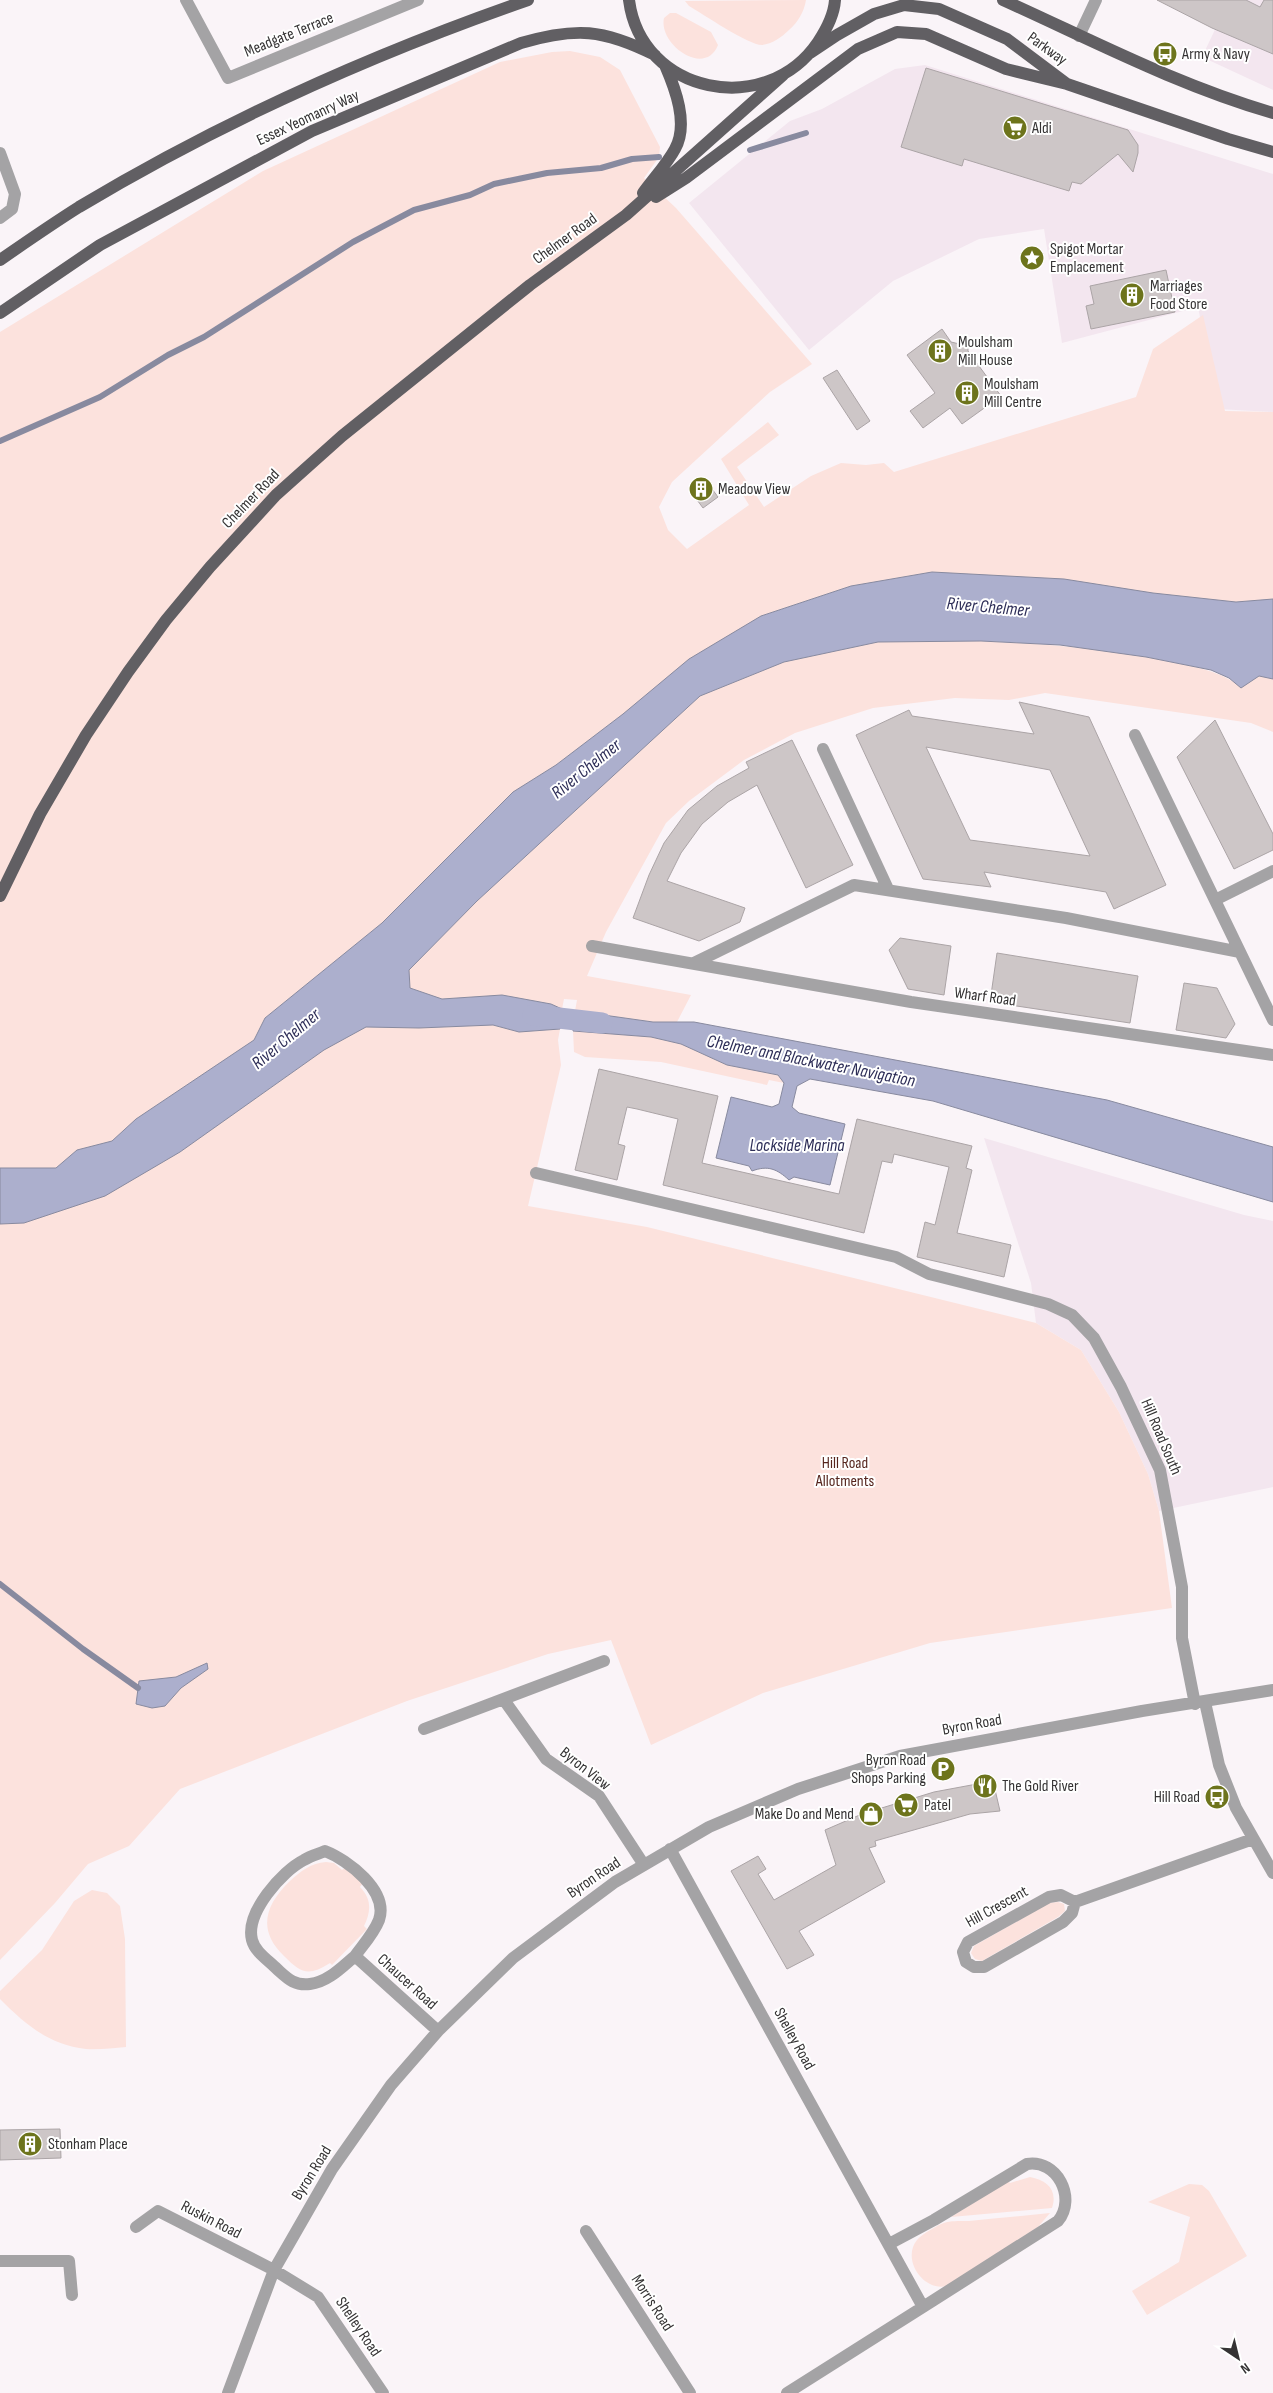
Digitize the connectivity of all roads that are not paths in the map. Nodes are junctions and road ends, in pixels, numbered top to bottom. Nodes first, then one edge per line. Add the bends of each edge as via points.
1 (186, 0) edge
2 (418, 0) edge
3 (528, 0) edge
4 (629, 0) edge
5 (835, 0) edge
6 (1003, 0) edge
7 (1096, 0) edge
8 (1079, 36) junction
9 (810, 53) junction
10 (654, 54) junction
11 (665, 64) junction
12 (783, 75) junction
13 (1067, 84) junction
14 (1273, 113) edge
15 (1273, 152) edge
16 (0, 153) edge
17 (626, 215) junction
18 (0, 218) edge
19 (0, 260) edge
20 (0, 313) edge
21 (1135, 734) dead end
22 (822, 749) dead end
23 (1273, 871) edge
24 (888, 889) junction
25 (0, 896) edge
26 (1215, 900) junction
27 (592, 946) dead end
28 (1240, 952) junction
29 (694, 963) junction
30 (1273, 1020) edge
31 (1273, 1055) edge
32 (536, 1173) dead end
33 (604, 1661) dead end
34 (1273, 1690) edge
35 (504, 1700) junction
36 (1200, 1703) junction
37 (424, 1729) dead end
38 (1253, 1839) junction
39 (670, 1849) junction
40 (644, 1865) junction
41 (1273, 1873) edge
42 (1075, 1902) junction
43 (355, 1956) junction
44 (438, 2031) junction
45 (136, 2227) dead end
46 (586, 2231) dead end
47 (889, 2244) junction
48 (0, 2260) edge
49 (274, 2270) junction
50 (72, 2295) dead end
51 (924, 2307) junction
52 (228, 2393) edge
53 (383, 2393) edge
54 (690, 2393) edge
55 (787, 2393) edge

1 - 2 street, Meadgate Terrace via 228,78
3 - 19 main road, Essex Yeomanry Way via 440,30 327,78 200,139 78,208
4 - 10 main road via 635,23
5 - 9 main road via 829,23
6 - 8 main road, Parkway
7 - 8 street
8 - 14 main road, Parkway via 1166,76
9 - 12 main road, Chelmer Road
9 - 13 main road, Parkway via 874,14 904,6 939,9 1007,39
10 - 11 main road
10 - 20 main road, Essex Yeomanry Way via 629,42 594,33 550,34 521,43 312,131 100,245
11 - 12 main road via 686,78 710,87 735,89
11 - 17 main road, Chelmer Road via 676,90 681,120 676,147
12 - 17 main road, Chelmer Road
13 - 15 main road, Parkway
13 - 17 main road via 1006,69 926,34 897,32 858,49 686,178
16 - 18 street via 15,194 12,209
17 - 25 main road, Chelmer Road via 530,285 342,436 276,495 210,566 166,620 86,735 40,814
21 - 26 street
22 - 24 street
23 - 26 street
24 - 28 street via 1066,918
24 - 29 street via 854,885
26 - 28 street
27 - 29 street, Wharf Road
28 - 30 street
29 - 31 street, Wharf Road via 911,1002
32 - 36 street, Hill Road South via 896,1257 928,1274 1048,1304 1072,1315 1094,1338 1160,1470 1182,1587 1182,1638
33 - 35 street
34 - 36 street, Byron Road
35 - 37 street
35 - 40 street, Byron View via 546,1759 599,1796
36 - 38 street via 1219,1765 1236,1808
36 - 39 street, Byron Road via 900,1756 798,1790 709,1827
38 - 41 street
38 - 42 street
39 - 40 street, Byron Road
39 - 47 street, Shelley Road
40 - 44 street, Byron Road via 512,1958
42 - 42 street, Hill Crescent via 1072,1913 1063,1922 984,1967 974,1968 966,1962 963,1952 968,1942 1049,1897 1061,1895
43 - 43 street, Chaucer Road via 332,1976 310,1984 291,1982 258,1950 252,1939 252,1924 260,1903 302,1860 325,1851 342,1857 370,1883 378,1900 380,1919
43 - 44 street, Chaucer Road
44 - 49 street, Byron Road via 391,2085 332,2170
45 - 49 street, Ruskin Road via 158,2211
46 - 54 street, Morris Road
47 - 51 street, Shelley Road
47 - 51 street via 1027,2164 1044,2164 1060,2182 1067,2203 1058,2221
48 - 50 street via 69,2261
49 - 52 street, Byron Road
49 - 53 street, Shelley Road via 318,2297
51 - 55 street

